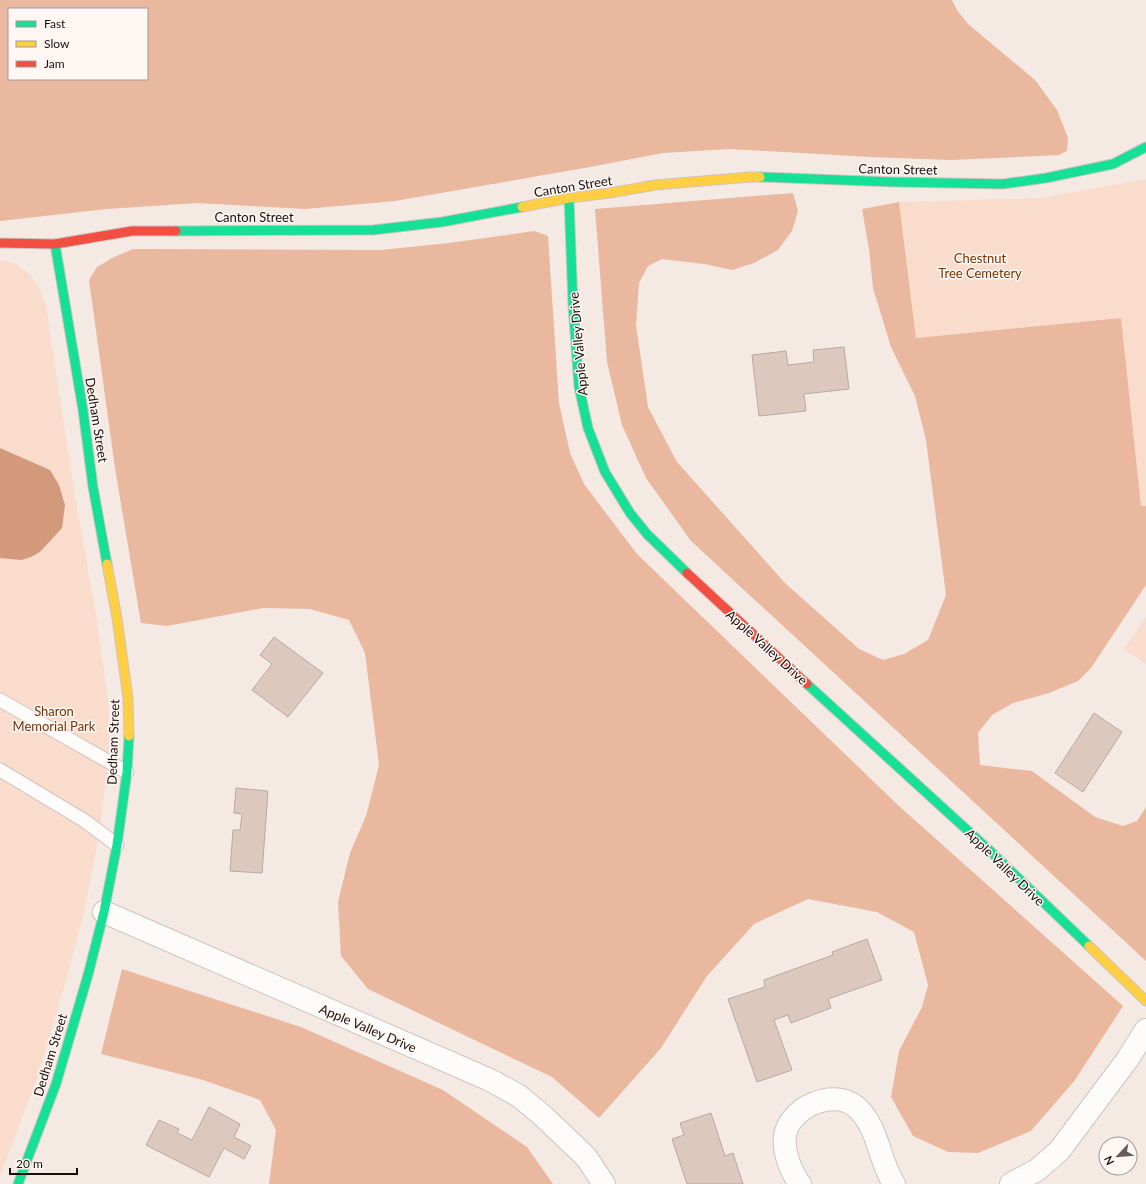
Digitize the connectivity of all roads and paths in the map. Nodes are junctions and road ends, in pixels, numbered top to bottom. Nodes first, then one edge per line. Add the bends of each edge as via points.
1 (1146, 147) edge
2 (569, 198) junction
3 (0, 243) edge
4 (55, 244) junction
5 (0, 700) edge
6 (0, 770) edge
7 (126, 772) junction
8 (117, 845) junction
9 (104, 912) junction
10 (1146, 1001) edge
11 (1146, 1030) edge
12 (18, 1184) edge
13 (604, 1184) edge
14 (800, 1184) edge
15 (894, 1184) edge
16 (1011, 1184) edge

1 - 2 street, Canton Street via 1114,164 1003,184 750,177 655,185
2 - 4 street, Canton Street via 442,222 372,230 132,231
2 - 10 street, Apple Valley Drive via 579,387 588,428 603,467 630,513 671,558 988,849
3 - 4 street, Canton Street
4 - 7 street, Dedham Street via 128,698 129,738
5 - 7 lane
6 - 8 lane via 85,820
7 - 8 street, Dedham Street
8 - 9 street, Dedham Street
9 - 12 street, Dedham Street via 56,1084
9 - 13 street, Apple Valley Drive via 490,1080 518,1096 548,1120 586,1157
11 - 16 street via 1127,1060 1059,1151 1038,1170
14 - 15 street via 789,1165 785,1136 794,1116 802,1110 832,1099 844,1100 864,1116

